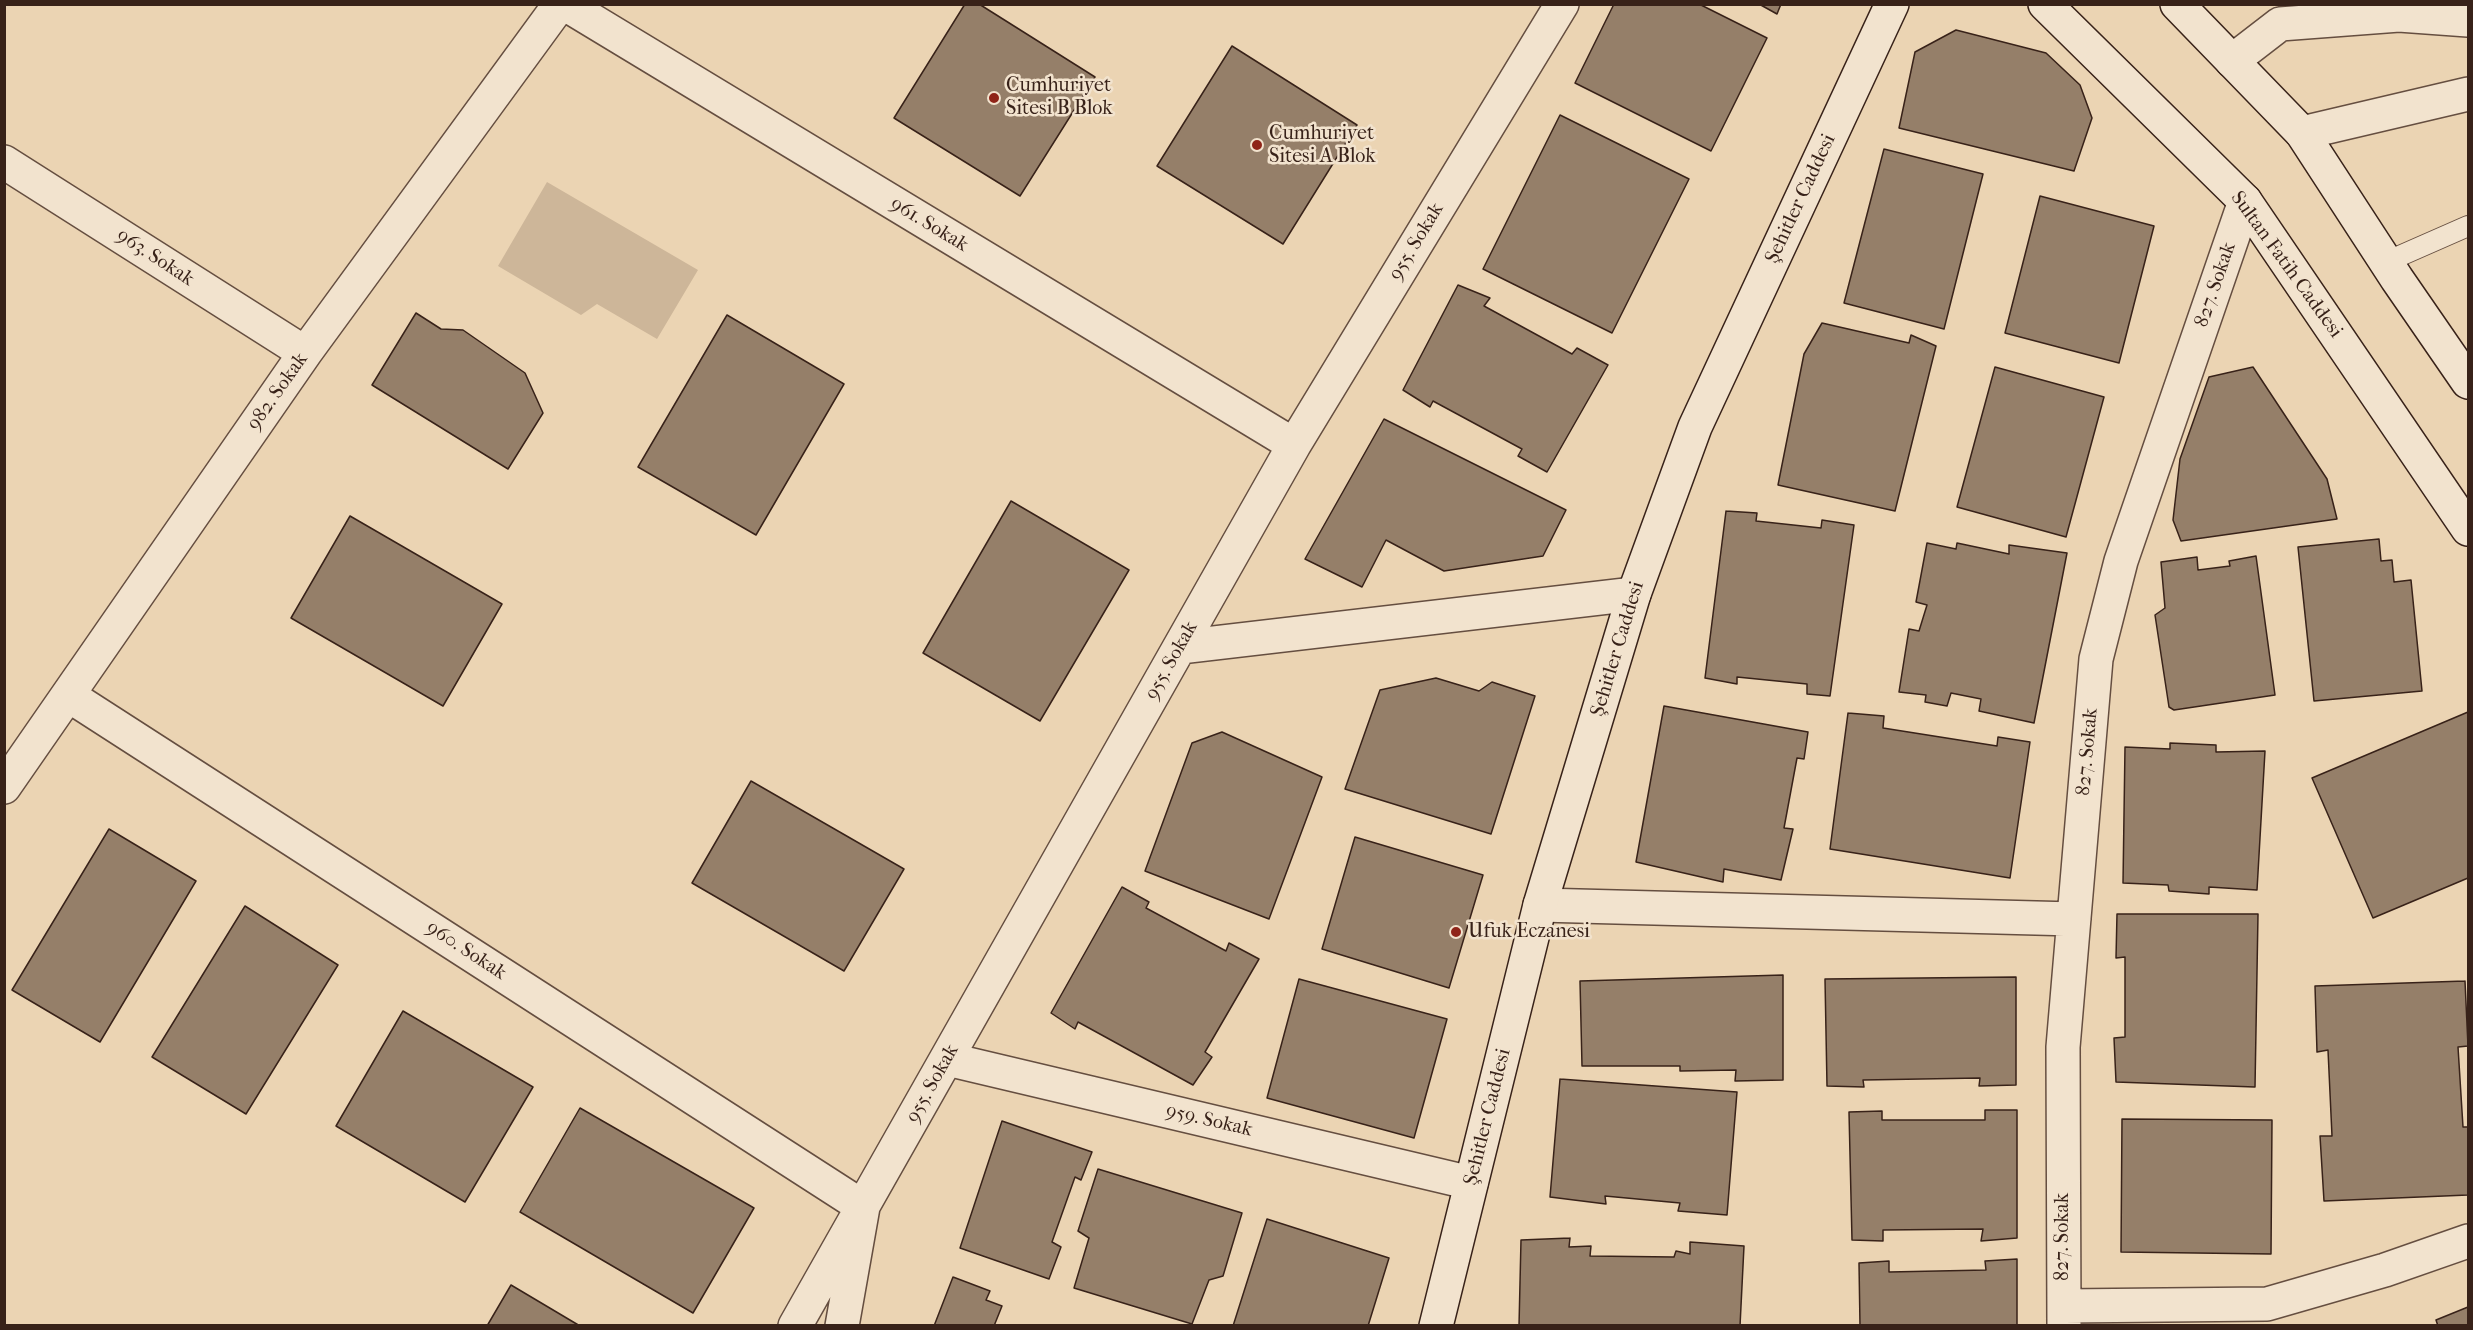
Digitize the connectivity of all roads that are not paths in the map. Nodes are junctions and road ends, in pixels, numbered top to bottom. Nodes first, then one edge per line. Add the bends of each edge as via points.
1 (560, 4) edge
2 (565, 4) edge
3 (1562, 4) edge
4 (1892, 4) edge
5 (2044, 4) edge
6 (2177, 4) edge
7 (2469, 20) edge
8 (2232, 61) junction
9 (2469, 94) edge
10 (2302, 133) junction
11 (4, 162) edge
12 (2245, 201) junction
13 (2469, 226) edge
14 (2386, 262) junction
15 (304, 353) junction
16 (2469, 382) edge
17 (1293, 445) junction
18 (2469, 529) edge
19 (1634, 594) junction
20 (1180, 647) junction
21 (68, 695) junction
22 (4, 787) edge
23 (1540, 905) junction
24 (2074, 919) junction
25 (947, 1059) junction
26 (1471, 1184) junction
27 (863, 1207) junction
28 (2469, 1242) edge
29 (2064, 1316) edge
30 (795, 1326) edge
31 (842, 1326) edge
32 (1436, 1326) edge

1 - 15 street, 982. Sokak
2 - 17 street, 961. Sokak
3 - 17 street, 955. Sokak
4 - 19 street, Şehitler Caddesi via 1695,427
5 - 12 street, Sultan Fatih Caddesi
6 - 8 street
7 - 8 street via 2399,15 2280,24
8 - 10 street
9 - 10 street
10 - 14 street
11 - 15 street, 963. Sokak
12 - 18 street, Sultan Fatih Caddesi
12 - 24 street, 827. Sokak via 2121,561 2096,659
13 - 14 lane
14 - 16 street
15 - 21 street, 982. Sokak
17 - 20 street, 955. Sokak
19 - 20 street
19 - 23 street, Şehitler Caddesi
20 - 25 street, 955. Sokak
21 - 22 street, 982. Sokak
21 - 27 street, 960. Sokak
23 - 24 street
23 - 26 street, Şehitler Caddesi
24 - 29 street, 827. Sokak via 2063,1047
25 - 26 street, 959. Sokak
25 - 27 street, 955. Sokak
26 - 32 street, Şehitler Caddesi
27 - 30 street, 955. Sokak
27 - 31 street
28 - 29 street via 2267,1304

